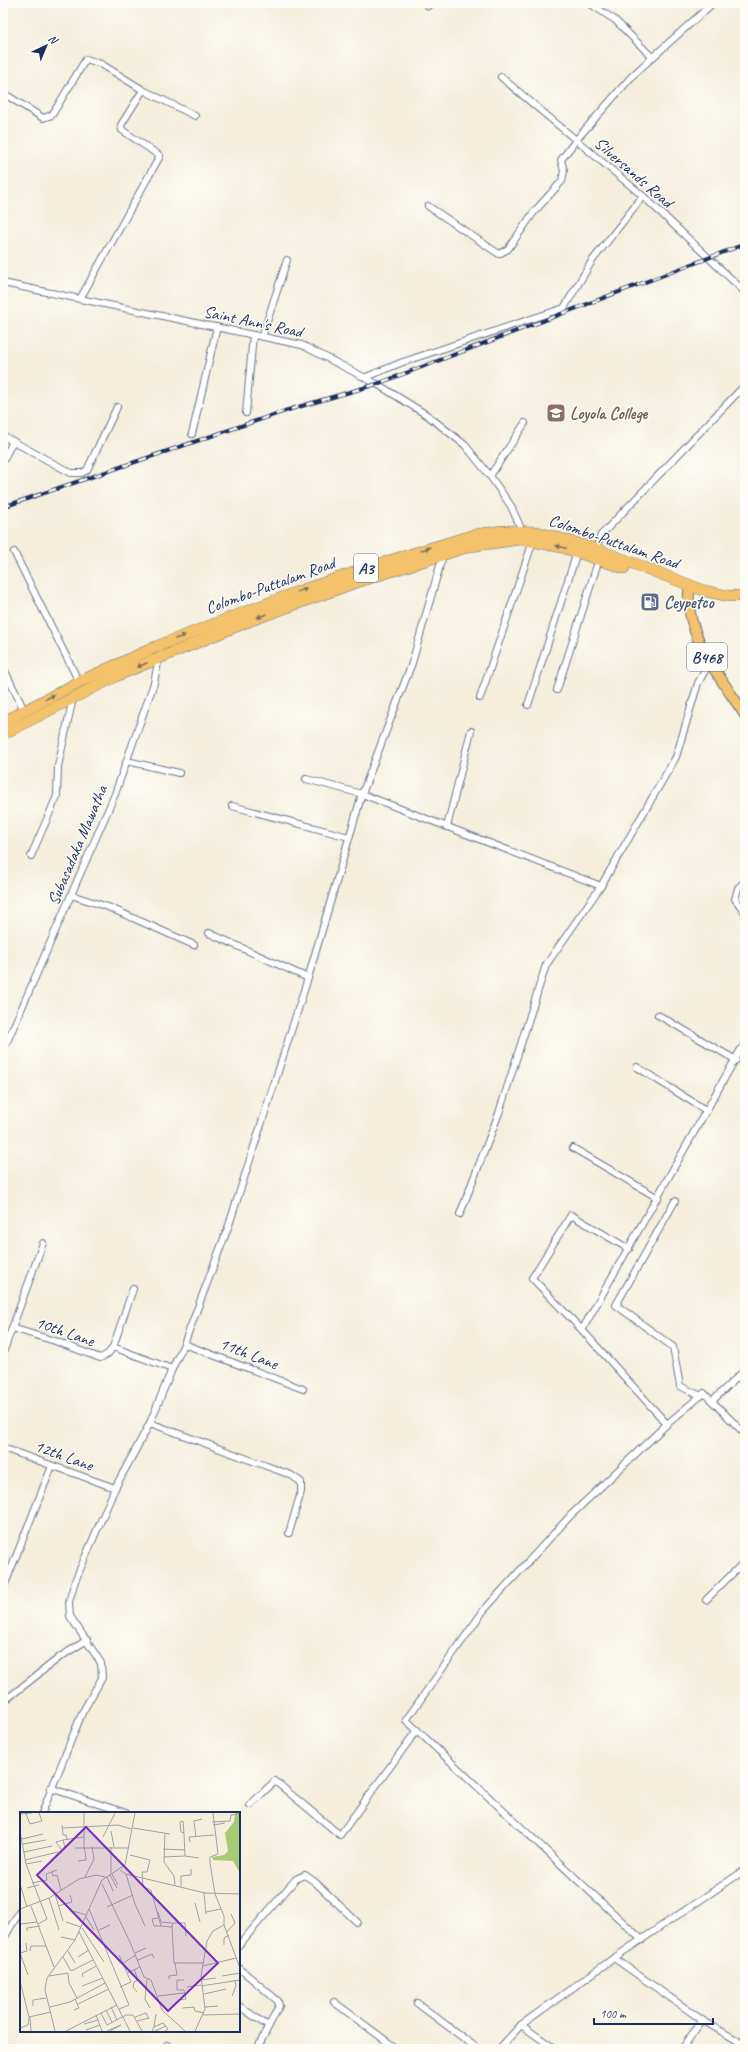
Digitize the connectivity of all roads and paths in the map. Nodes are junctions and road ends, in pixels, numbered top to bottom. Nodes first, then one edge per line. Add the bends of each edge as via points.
1 (589, 3) edge
2 (712, 3) edge
3 (652, 57) junction
4 (501, 77) dead end
5 (142, 90) junction
6 (3, 93) edge
7 (195, 116) dead end
8 (576, 140) junction
9 (644, 196) junction
10 (428, 206) dead end
11 (287, 260) dead end
12 (5, 283) edge
13 (3, 289) edge
14 (745, 292) edge
15 (80, 299) junction
16 (217, 327) junction
17 (253, 335) junction
18 (262, 337) junction
19 (366, 377) junction
20 (745, 385) edge
21 (117, 407) dead end
22 (246, 413) dead end
23 (525, 423) dead end
24 (192, 434) dead end
25 (3, 436) edge
26 (13, 441) junction
27 (3, 461) edge
28 (490, 476) junction
29 (526, 537) junction
30 (14, 552) dead end
31 (577, 552) junction
32 (597, 554) junction
33 (443, 555) junction
34 (690, 588) junction
35 (745, 596) edge
36 (745, 603) edge
37 (158, 646) junction
38 (159, 658) junction
39 (710, 662) junction
40 (3, 667) edge
41 (76, 683) junction
42 (557, 690) dead end
43 (73, 698) junction
44 (480, 698) dead end
45 (528, 705) dead end
46 (24, 710) junction
47 (745, 715) edge
48 (3, 722) edge
49 (471, 730) dead end
50 (3, 734) edge
51 (127, 761) junction
52 (179, 773) dead end
53 (306, 778) dead end
54 (362, 794) junction
55 (232, 806) dead end
56 (447, 827) junction
57 (349, 837) junction
58 (31, 856) dead end
59 (745, 881) edge
60 (601, 886) junction
61 (71, 895) junction
62 (745, 912) edge
63 (209, 933) dead end
64 (194, 945) dead end
65 (308, 978) junction
66 (658, 1015) dead end
67 (745, 1042) edge
68 (3, 1051) edge
69 (736, 1060) junction
70 (637, 1067) dead end
71 (707, 1111) junction
72 (573, 1148) dead end
73 (658, 1198) junction
74 (675, 1201) dead end
75 (460, 1214) dead end
76 (43, 1243) dead end
77 (629, 1249) junction
78 (133, 1289) dead end
79 (12, 1328) junction
80 (582, 1330) junction
81 (184, 1344) junction
82 (112, 1347) junction
83 (3, 1353) edge
84 (172, 1369) junction
85 (745, 1370) edge
86 (303, 1389) dead end
87 (701, 1396) junction
88 (712, 1401) junction
89 (150, 1423) junction
90 (667, 1424) junction
91 (745, 1434) edge
92 (3, 1448) edge
93 (52, 1466) junction
94 (115, 1488) junction
95 (289, 1533) dead end
96 (745, 1561) edge
97 (5, 1578) edge
98 (3, 1589) edge
99 (706, 1600) dead end
100 (87, 1640) junction
101 (3, 1702) edge
102 (417, 1730) junction
103 (50, 1788) junction
104 (250, 1805) dead end
105 (42, 1812) edge
106 (123, 1812) edge
107 (745, 1870) edge
108 (20, 1911) edge
109 (357, 1922) dead end
110 (3, 1940) edge
111 (642, 1940) junction
112 (240, 1944) edge
113 (614, 1958) junction
114 (240, 1969) edge
115 (334, 2002) dead end
116 (417, 2003) dead end
117 (240, 2007) edge
118 (702, 2020) junction
119 (521, 2025) junction
120 (268, 2026) junction
121 (745, 2045) edge
122 (257, 2049) edge
123 (397, 2049) edge
124 (478, 2049) edge
125 (499, 2049) edge
126 (555, 2049) edge
127 (682, 2049) edge

1 - 3 street via 614,20
2 - 3 street, Silversands Road
3 - 8 street, Silversands Road
4 - 8 street
5 - 6 street via 101,64 86,59 52,115 43,118
5 - 7 street
5 - 15 street via 121,125 122,130 160,156
8 - 9 street, Silversands Road
8 - 10 street via 561,160 564,171 562,181 534,212 508,249 499,254
9 - 14 street, Silversands Road
9 - 19 street via 592,261 564,308
11 - 18 street
12 - 13 street
12 - 15 street, Saint Ann's Road
15 - 16 street, Saint Ann's Road
16 - 17 street, Saint Ann's Road
16 - 24 street
17 - 18 street, Saint Ann's Road
17 - 22 street
18 - 19 street, Saint Ann's Road via 302,345
19 - 28 street, Saint Ann's Road via 438,423 464,445
20 - 32 street via 601,535
21 - 26 street via 89,465 82,473 71,473
23 - 28 street
25 - 26 street
26 - 27 street
28 - 29 street, Saint Ann's Road via 511,506
31 -> 29 highway, Colombo-Puttalam Road / A3
29 - 32 highway, Colombo-Puttalam Road / A3 via 554,536
29 - 33 highway, Colombo-Puttalam Road / A3 via 476,545
37 -> 29 highway, Colombo-Puttalam Road / A3 via 297,592 438,545 474,535 502,531
29 - 44 street
30 - 41 street
31 - 32 highway, Colombo-Puttalam Road / A3
31 - 45 street
32 - 34 highway, Colombo-Puttalam Road / A3
32 - 42 street
33 -> 38 highway, Colombo-Puttalam Road / A3 via 310,598
33 - 54 street via 412,663
34 - 35 highway, Colombo-Puttalam Road / A3 via 721,595
34 - 36 highway, Colombo-Puttalam Road / A3 via 718,601
34 - 39 main road, B468 via 689,611
37 - 38 street, Subasadaka Mawatha
37 - 41 highway, Colombo-Puttalam Road / A3
38 -> 43 highway, Colombo-Puttalam Road / A3
38 - 51 street, Subasadaka Mawatha via 154,683
39 - 47 main road, B468
39 - 60 street via 698,684 676,757
40 - 46 street
41 - 43 street
46 -> 41 highway, Colombo-Puttalam Road / A3
43 - 50 highway, Colombo-Puttalam Road / A3
43 - 58 street via 58,766 57,796
46 - 48 highway, Colombo-Puttalam Road / A3
49 - 56 street
51 - 52 street
51 - 61 street, Subasadaka Mawatha
53 - 54 street
54 - 56 street
54 - 57 street
55 - 57 street
56 - 60 street
57 - 65 street
59 - 62 street via 738,888 735,899
60 - 75 street via 546,966 499,1113
61 - 64 street via 108,907
61 - 68 street, Subasadaka Mawatha
63 - 65 street
65 - 81 street via 229,1225
66 - 69 street
67 - 69 street
69 - 71 street
70 - 71 street
71 - 73 street
72 - 73 street
73 - 77 street
74 - 87 street via 616,1305 673,1347 680,1386
76 - 79 street
77 - 80 street
77 - 80 street via 571,1215 532,1278
78 - 82 street
79 - 82 street, 10th Lane via 100,1358 108,1354
79 - 83 street
80 - 90 street
81 - 84 street
81 - 86 street, 11th Lane
82 - 84 street, 10th Lane
84 - 89 street
85 - 88 street
87 - 88 street via 704,1393
87 - 90 street
88 - 91 street
89 - 94 street
89 - 95 street via 291,1475 301,1482 301,1492
90 - 102 street via 570,1516 484,1610 406,1720
92 - 93 street, 12th Lane
93 - 94 street, 12th Lane
93 - 97 street
94 - 100 street via 69,1602 70,1616
96 - 99 street
97 - 98 street
100 - 101 street via 60,1657
100 - 103 street via 101,1663 102,1678 82,1713
102 - 104 street via 340,1835 275,1781
102 - 111 street
103 - 105 street
103 - 106 street
107 - 111 street
108 - 110 street
109 - 112 street via 315,1882 305,1876 296,1880
111 - 113 street
113 - 118 street
113 - 119 street
114 - 120 street via 278,2000 279,2006
115 - 123 street
116 - 124 street
117 - 120 street
118 - 121 street
118 - 127 street
119 - 125 street
119 - 126 street
120 - 122 street

